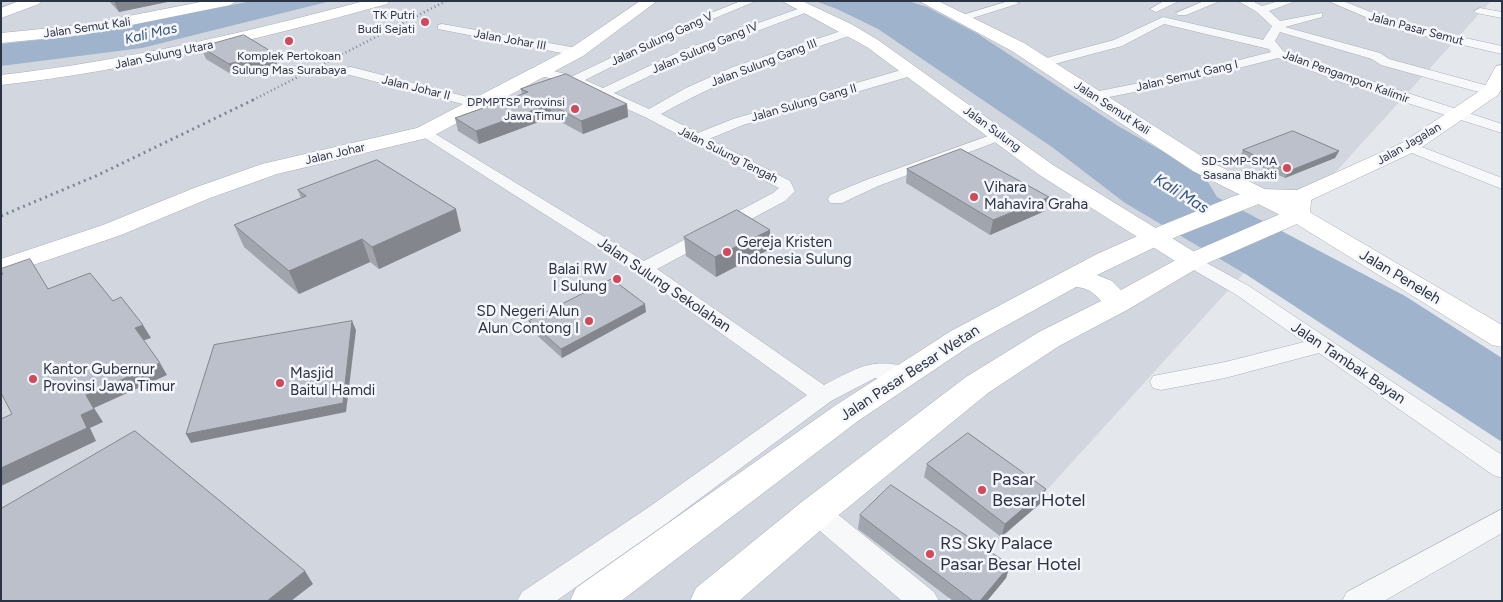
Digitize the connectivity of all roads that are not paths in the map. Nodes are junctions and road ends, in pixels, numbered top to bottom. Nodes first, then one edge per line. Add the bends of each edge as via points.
1 (34, 1) edge
2 (230, 1) edge
3 (382, 1) edge
4 (650, 1) edge
5 (751, 1) edge
6 (789, 1) edge
7 (1174, 1) edge
8 (1215, 1) edge
9 (1243, 1) edge
10 (1291, 1) edge
11 (1333, 1) edge
12 (930, 2) edge
13 (1015, 4) dead end
14 (809, 8) junction
15 (1156, 8) dead end
16 (1261, 10) junction
17 (1480, 11) dead end
18 (1, 13) edge
19 (1182, 13) dead end
20 (1318, 14) dead end
21 (1502, 15) edge
22 (963, 18) junction
23 (442, 27) dead end
24 (1278, 27) junction
25 (853, 31) junction
26 (1, 38) edge
27 (1502, 50) edge
28 (577, 52) junction
29 (1280, 53) junction
30 (1043, 63) junction
31 (913, 71) junction
32 (351, 72) dead end
33 (542, 72) junction
34 (1253, 73) dead end
35 (1, 80) edge
36 (574, 80) junction
37 (1497, 85) edge
38 (604, 93) junction
39 (1094, 96) junction
40 (482, 105) junction
41 (650, 114) junction
42 (1458, 116) junction
43 (1502, 129) edge
44 (424, 133) junction
45 (999, 136) junction
46 (696, 139) junction
47 (1409, 147) junction
48 (1502, 184) edge
49 (836, 199) dead end
50 (1251, 199) junction
51 (1292, 212) junction
52 (1162, 235) junction
53 (1200, 257) junction
54 (1, 268) edge
55 (644, 269) junction
56 (1069, 278) junction
57 (1117, 304) junction
58 (1502, 338) edge
59 (1321, 345) junction
60 (907, 374) junction
61 (1161, 382) dead end
62 (823, 395) junction
63 (1502, 468) edge
64 (816, 512) junction
65 (1502, 520) edge
66 (532, 601) edge
67 (590, 601) edge
68 (710, 601) edge
69 (924, 601) edge
70 (1357, 601) edge

1 - 18 street
2 - 26 street, Jalan Semut Kali via 82,30
3 - 35 street, Jalan Sulung Utara via 183,52 102,68
4 - 28 street, Jalan Johar
5 - 36 street, Jalan Sulung Gang V via 675,32
6 - 14 street, Jalan Sulung
7 - 15 street
8 - 19 street
9 - 16 street
10 - 16 street
11 - 27 street, Jalan Pasar Semut via 1398,27
12 - 22 street, Jalan Semut Kali
13 - 22 street
14 - 25 street, Jalan Sulung
14 - 38 street, Jalan Sulung Gang IV via 687,53
16 - 24 street
17 - 21 street
20 - 24 street
22 - 30 street, Jalan Semut Kali
23 - 28 street, Jalan Johar III
24 - 29 street, Jalan Pengampon Kalimir via 1269,41
24 - 37 street via 1376,56 1383,61
25 - 31 street, Jalan Sulung
25 - 41 street, Jalan Sulung Gang III via 738,70
28 - 33 street, Jalan Johar
29 - 30 street via 1220,32 1160,21 1118,43
29 - 34 street
29 - 39 street, Jalan Semut Gang I via 1172,81
29 - 42 street, Jalan Pengampon Kalimir
30 - 39 street, Jalan Semut Kali
31 - 45 street, Jalan Sulung
31 - 46 street, Jalan Sulung Gang II via 738,122
32 - 40 street, Jalan Johar II
33 - 36 street, Jalan Sulung Tengah
33 - 40 street, Jalan Johar
36 - 38 street, Jalan Sulung Tengah
37 - 42 street, Jalan Jagalan
38 - 41 street, Jalan Sulung Tengah
39 - 50 street, Jalan Semut Kali
40 - 44 street, Jalan Johar
41 - 46 street, Jalan Sulung Tengah
42 - 43 street, Jalan Pengampon Kalimir
42 - 47 street, Jalan Jagalan
44 - 54 street, Jalan Johar via 270,169 112,230
44 - 55 street, Jalan Sulung Sekolahan
45 - 49 street
45 - 52 street, Jalan Sulung
46 - 55 street, Jalan Sulung Tengah via 784,184 787,191
47 - 48 street
47 - 51 street, Jalan Jagalan
50 - 51 street, Jalan Semut Kali
50 - 52 street, Jalan Pasar Besar Wetan
51 - 53 street
51 - 58 street, Jalan Peneleh
52 - 53 street, Jalan Sulung
52 - 56 street, Jalan Pasar Besar Wetan via 1106,258
53 - 57 street
53 - 59 street, Jalan Tambak Bayan
55 - 62 street, Jalan Sulung Sekolahan
56 - 57 street via 1102,285
56 - 60 street, Jalan Pasar Besar Wetan via 961,338
57 - 64 street via 1049,339 977,385
59 - 61 street via 1225,370
59 - 63 street, Jalan Tambak Bayan
60 - 62 street via 872,370
60 - 67 street, Jalan Pasar Besar Wetan via 839,418
62 - 66 street via 658,515
64 - 68 street
64 - 69 street
65 - 70 street

